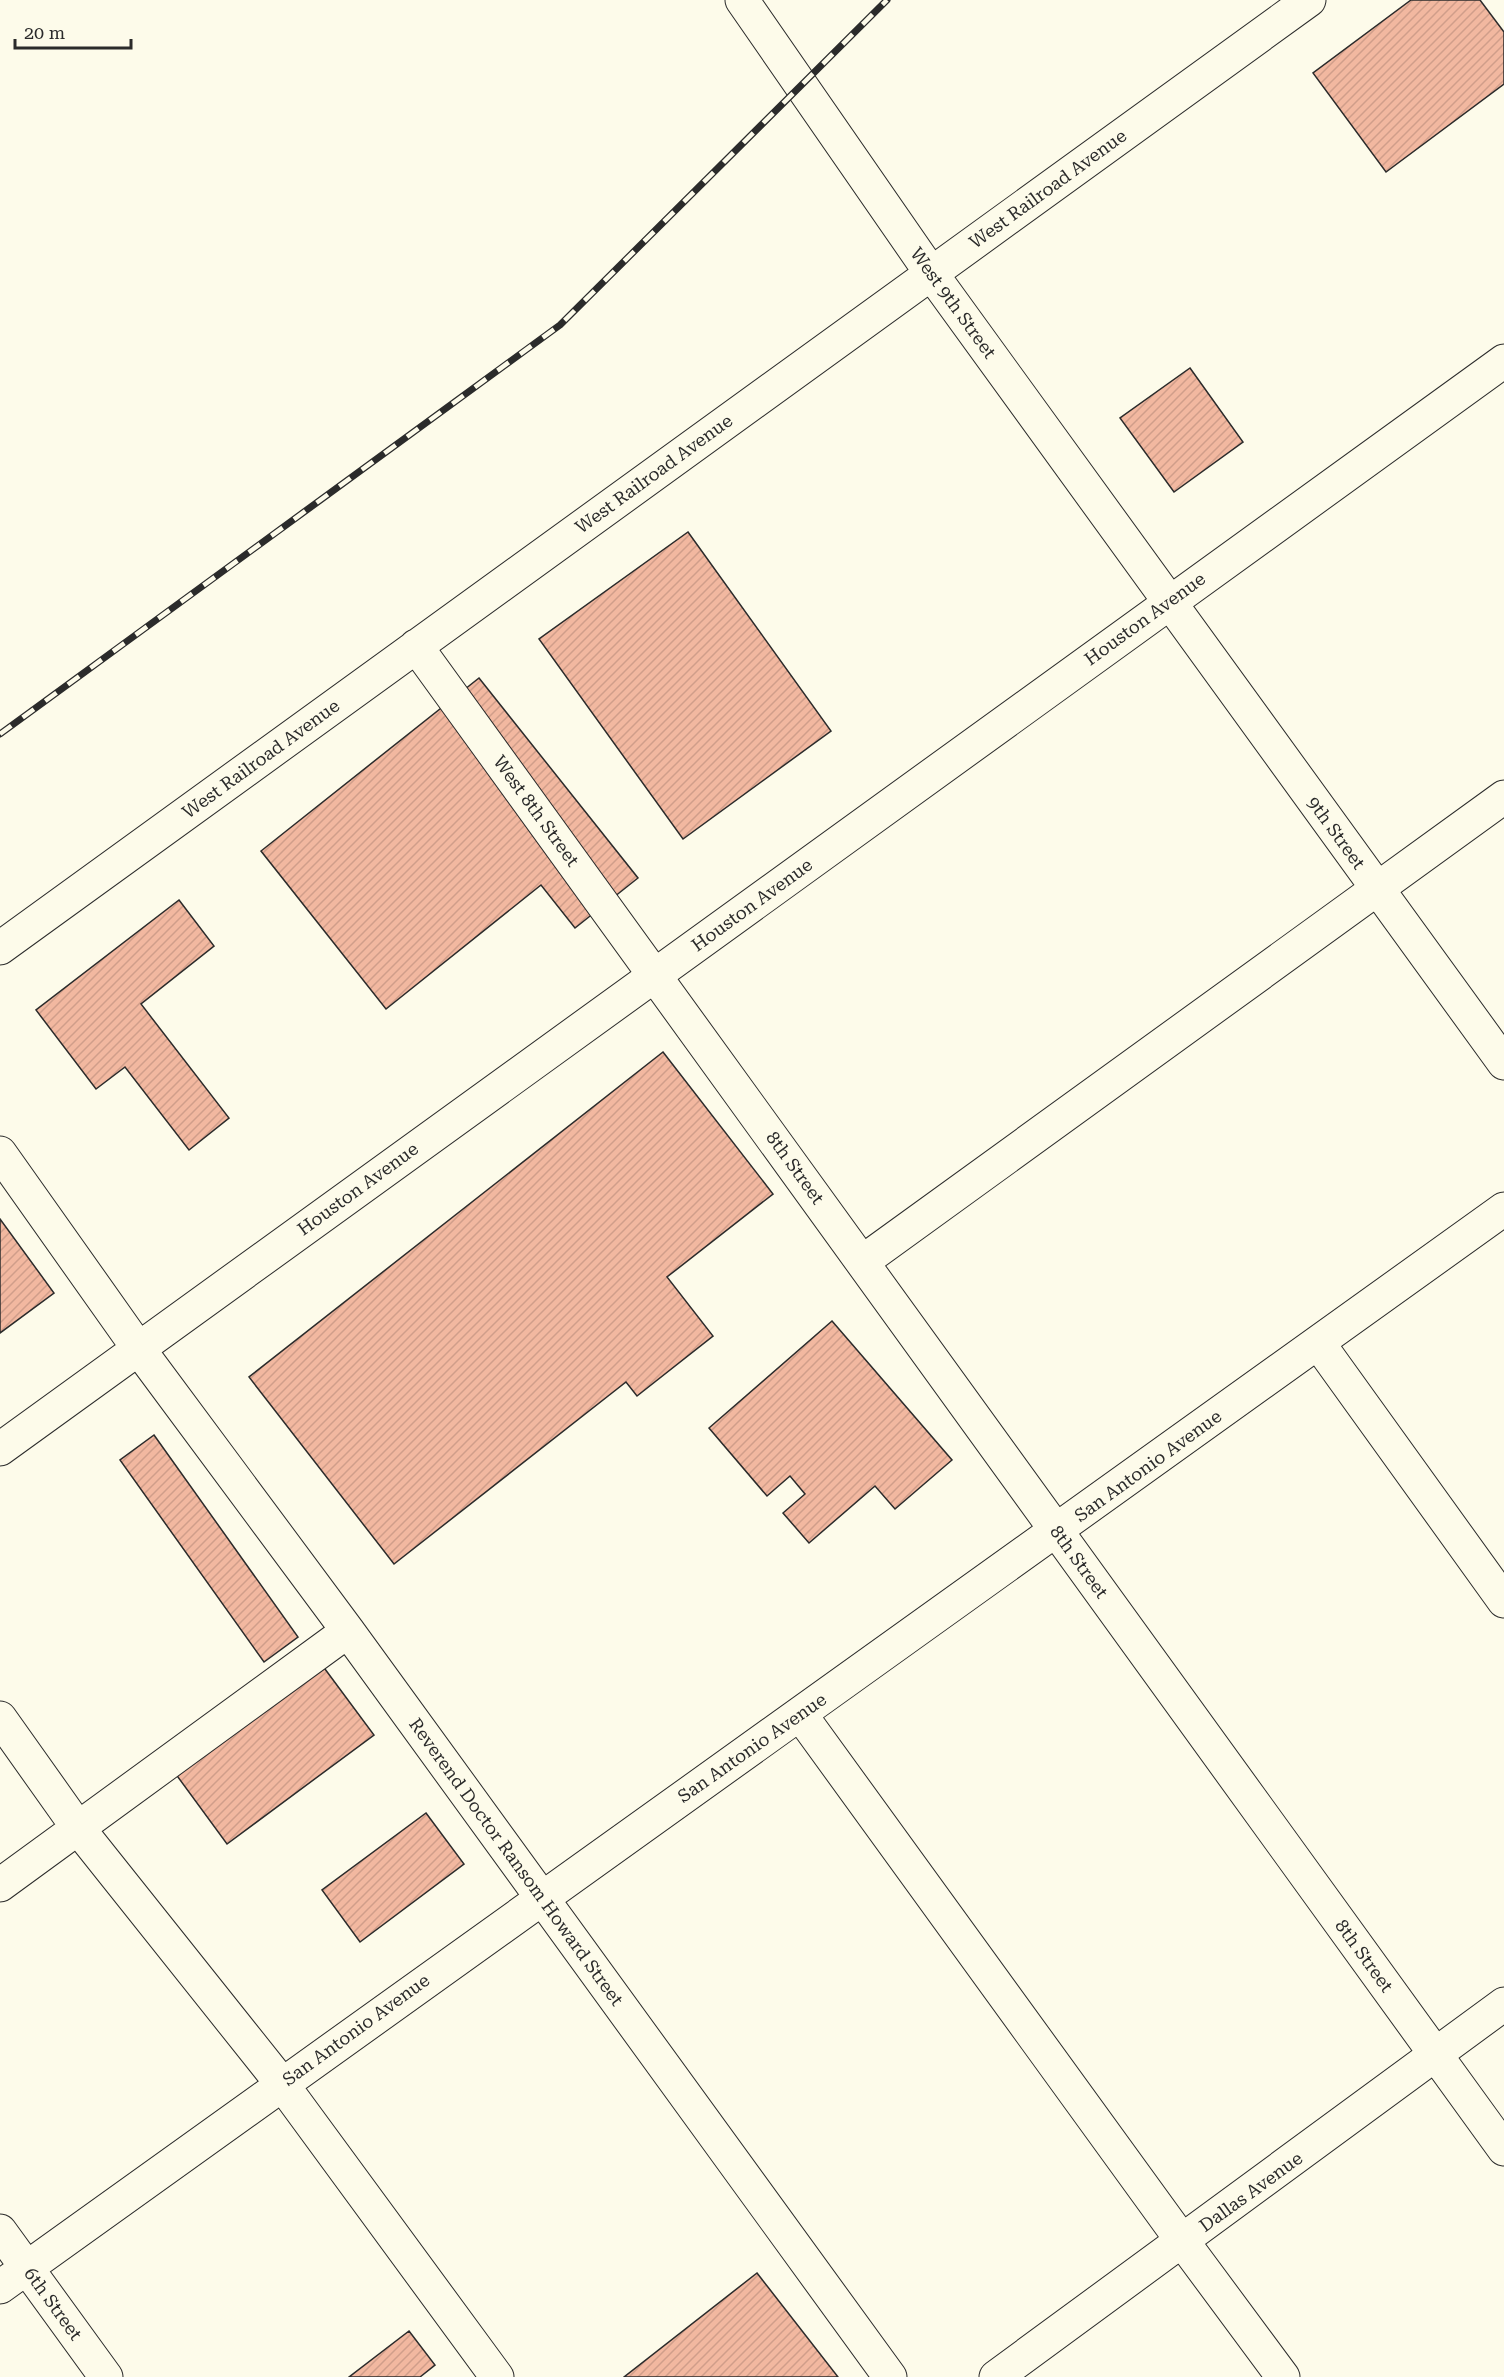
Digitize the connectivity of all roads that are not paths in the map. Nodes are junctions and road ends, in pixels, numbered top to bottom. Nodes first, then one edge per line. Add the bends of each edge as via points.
1 (742, 0) edge
2 (1309, 0) edge
3 (932, 273) junction
4 (1504, 361) edge
5 (1168, 603) junction
6 (416, 646) junction
7 (1504, 797) edge
8 (1377, 889) junction
9 (0, 948) edge
10 (655, 975) junction
11 (1504, 1063) edge
12 (0, 1153) edge
13 (1504, 1209) edge
14 (862, 1262) junction
15 (1319, 1344) junction
16 (138, 1348) junction
17 (0, 1449) edge
18 (1057, 1532) junction
19 (1504, 1601) edge
20 (348, 1631) junction
21 (800, 1714) junction
22 (0, 1718) edge
23 (78, 1828) junction
24 (0, 1885) edge
25 (542, 1897) junction
26 (1504, 2004) edge
27 (1436, 2055) junction
28 (282, 2084) junction
29 (1504, 2149) edge
30 (0, 2231) edge
31 (1182, 2242) junction
32 (27, 2268) junction
33 (0, 2287) edge
34 (106, 2377) edge
35 (497, 2377) edge
36 (890, 2377) edge
37 (996, 2377) edge
38 (1283, 2377) edge

1 - 3 street, West 9th Street
2 - 3 street, West Railroad Avenue
3 - 5 street, West 9th Street
3 - 6 street, West Railroad Avenue
4 - 5 street, Houston Avenue
5 - 8 street, 9th Street
5 - 10 street, Houston Avenue
6 - 9 street, West Railroad Avenue
6 - 10 street, West 8th Street
7 - 8 street
8 - 11 street, 9th Street
8 - 14 street
10 - 14 street, 8th Street
10 - 16 street, Houston Avenue
12 - 16 street, Reverend Doctor Ransom Howard Street
13 - 15 street, San Antonio Avenue
14 - 18 street, 8th Street
15 - 18 street, San Antonio Avenue
15 - 19 street
16 - 17 street, Houston Avenue
16 - 20 street, Reverend Doctor Ransom Howard Street
18 - 21 street, San Antonio Avenue
18 - 27 street, 8th Street
20 - 23 street
20 - 25 street, Reverend Doctor Ransom Howard Street
21 - 25 street, San Antonio Avenue
21 - 31 street
22 - 23 street
23 - 24 street
23 - 28 street
25 - 28 street, San Antonio Avenue
25 - 36 street, Reverend Doctor Ransom Howard Street
26 - 27 street, Dallas Avenue
27 - 29 street, 8th Street
27 - 31 street, Dallas Avenue
28 - 32 street, San Antonio Avenue
28 - 35 street
30 - 32 street, 6th Street
31 - 37 street, Dallas Avenue
31 - 38 street
32 - 33 street, San Antonio Avenue
32 - 34 street, 6th Street

